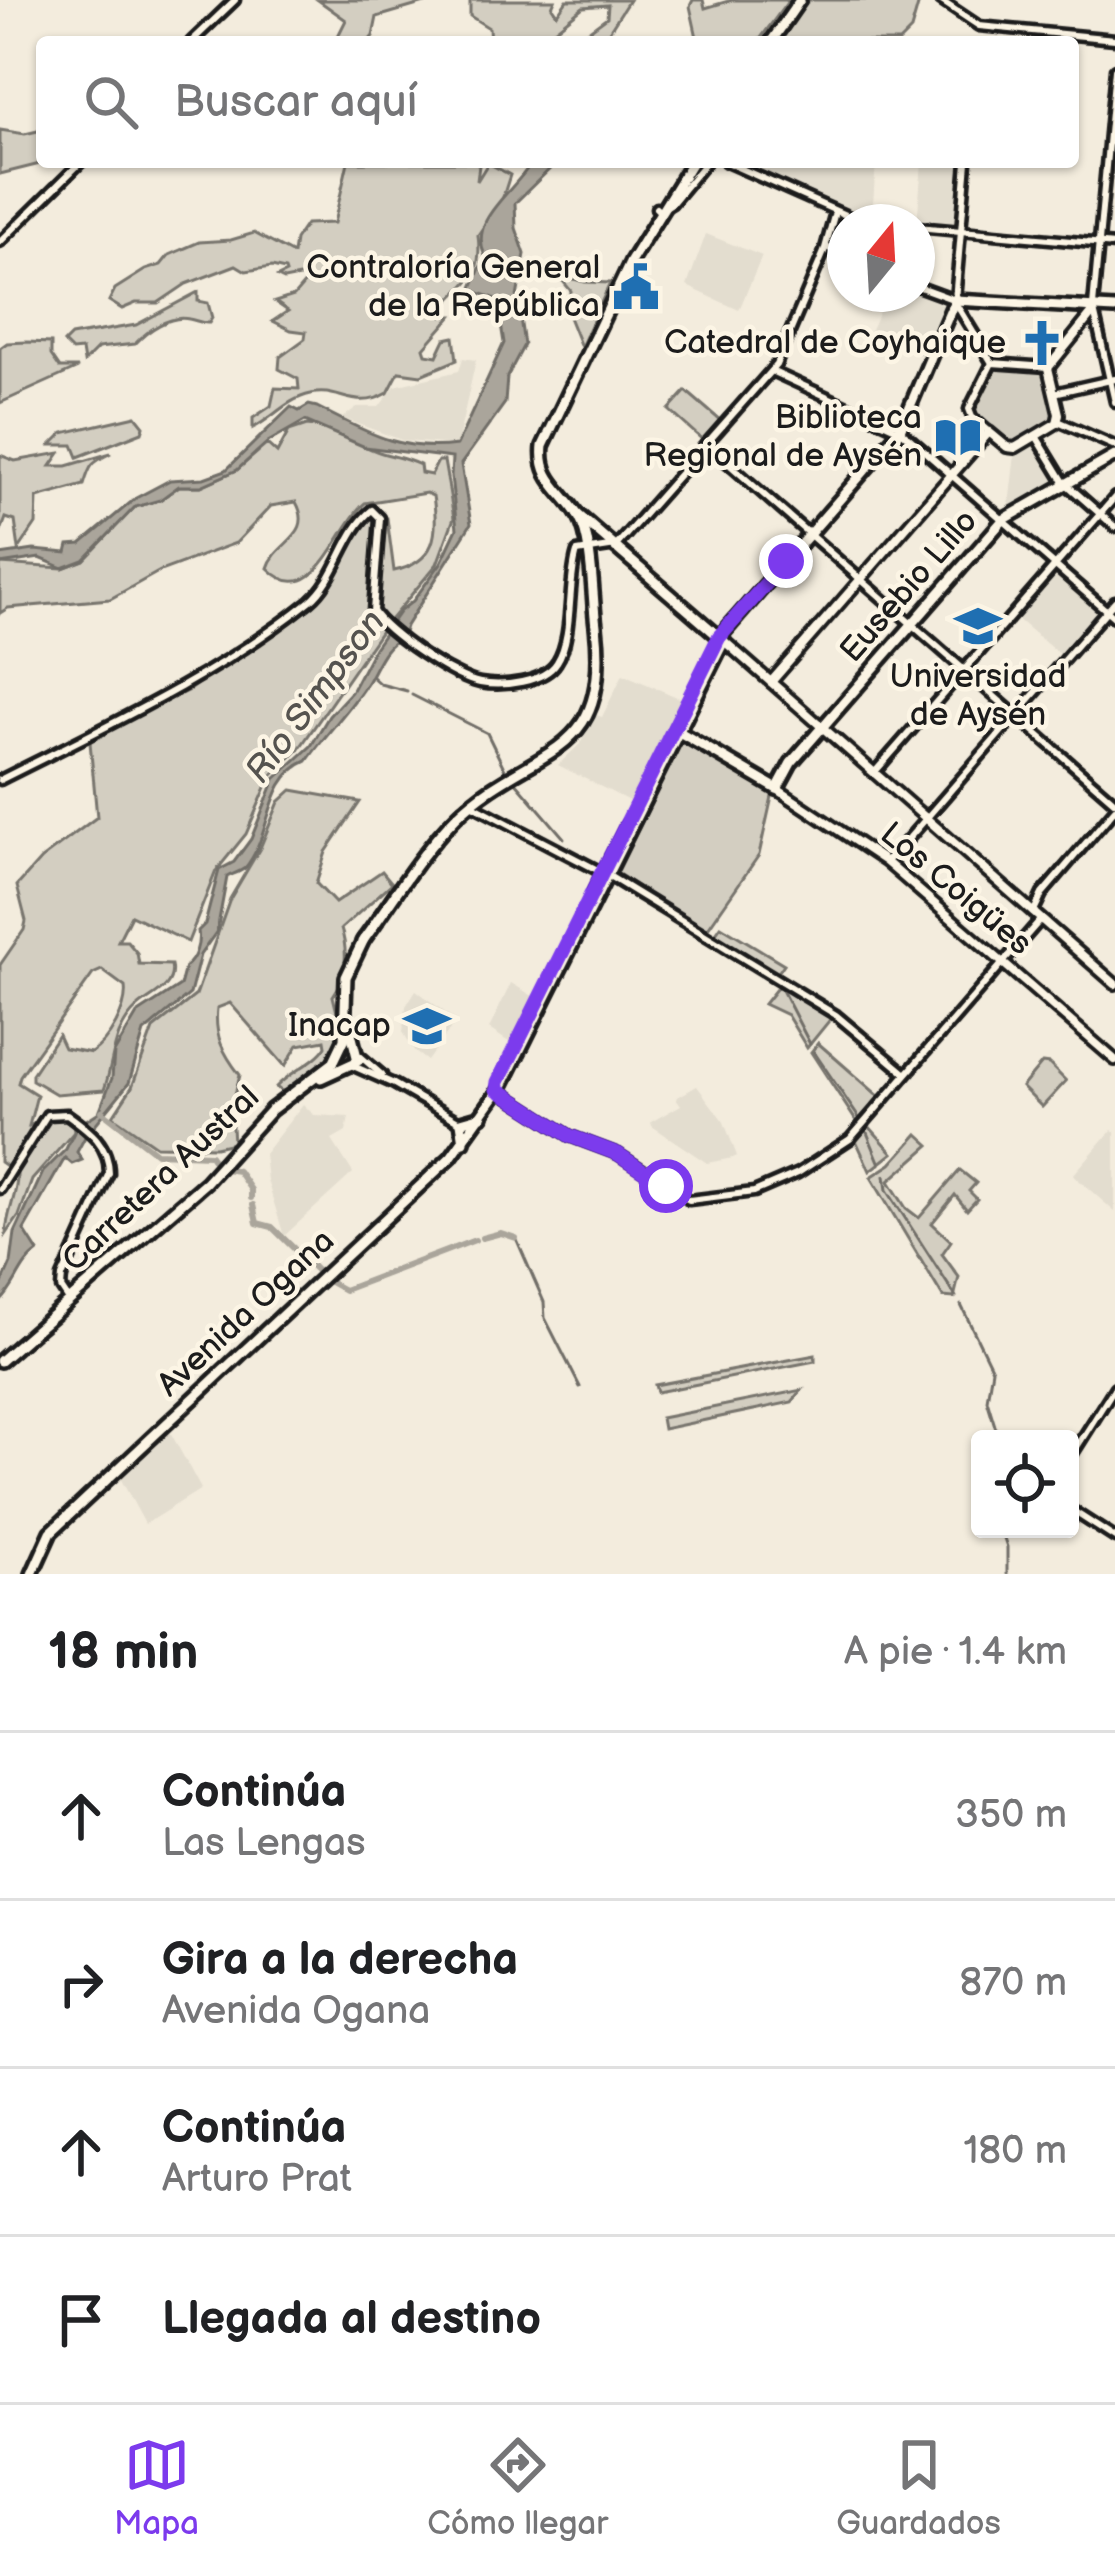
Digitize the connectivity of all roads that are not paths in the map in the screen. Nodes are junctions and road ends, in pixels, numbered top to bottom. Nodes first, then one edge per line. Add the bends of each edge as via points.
1 (235, 0) edge
2 (800, 0) edge
3 (940, 0) edge
4 (979, 26) junction
5 (197, 36) edge
6 (775, 36) edge
7 (978, 36) edge
8 (1115, 39) edge
9 (1115, 70) edge
10 (75, 168) edge
11 (685, 168) edge
12 (701, 168) edge
13 (739, 168) edge
14 (966, 168) edge
15 (658, 209) junction
16 (827, 210) edge
17 (935, 228) edge
18 (960, 230) junction
19 (827, 240) edge
20 (0, 242) edge
21 (1099, 243) junction
22 (1115, 244) edge
23 (825, 247) joint
24 (935, 293) edge
25 (955, 300) junction
26 (1115, 309) edge
27 (1094, 310) junction
28 (1086, 322) junction
29 (1098, 325) junction
30 (992, 362) junction
31 (1048, 368) junction
32 (771, 370) junction
33 (1113, 380) edge
34 (1054, 393) junction
35 (1115, 402) edge
36 (1058, 422) junction
37 (900, 430) junction
38 (989, 432) junction
39 (1036, 436) junction
40 (706, 443) junction
41 (1115, 446) edge
42 (1115, 456) edge
43 (952, 474) junction
44 (1067, 485) junction
45 (1115, 497) edge
46 (577, 513) junction
47 (1100, 514) junction
48 (1003, 520) junction
49 (1115, 527) edge
50 (809, 534) junction
51 (616, 546) junction
52 (587, 548) junction
53 (1055, 566) junction
54 (861, 579) junction
55 (1115, 602) edge
56 (1107, 611) junction
57 (1115, 618) edge
58 (912, 624) junction
59 (722, 639) junction
60 (964, 670) junction
61 (771, 682) junction
62 (1016, 715) junction
63 (822, 728) junction
64 (678, 733) junction
65 (874, 773) junction
66 (0, 780) edge
67 (777, 789) junction
68 (471, 804) junction
69 (1115, 806) edge
70 (926, 819) junction
71 (882, 859) junction
72 (606, 875) junction
73 (1037, 916) junction
74 (1004, 963) junction
75 (1115, 984) edge
76 (345, 1005) junction
77 (341, 1051) junction
78 (358, 1052) junction
79 (1115, 1060) edge
80 (350, 1066) junction
81 (906, 1074) junction
82 (394, 1084) junction
83 (306, 1086) junction
84 (497, 1089) junction
85 (482, 1116) junction
86 (460, 1122) junction
87 (474, 1130) junction
88 (464, 1142) junction
89 (0, 1189) edge
90 (69, 1300) junction
91 (0, 1361) edge
92 (1115, 1387) edge
93 (1079, 1444) edge
94 (1079, 1515) edge
95 (1115, 1538) edge
96 (32, 1574) edge

1 - 5 street
2 - 6 main road
3 - 4 street
4 - 7 street
4 - 8 street
9 - 21 street
10 - 20 street
11 - 15 main road
12 - 15 street
13 - 16 street
14 - 18 street
15 - 46 main road via 613,284 545,439 548,478
17 - 18 street
18 - 21 street
18 - 25 street
19 - 23 street
21 - 22 street
21 - 27 street
23 - 32 street
24 - 25 street
25 - 27 main road
25 - 30 street
25 - 37 main road, Avenida Ogana
26 - 27 main road
27 - 28 main road
27 - 29 street
28 - 29 main road
28 - 31 main road
29 - 33 street
30 - 31 street
30 - 38 street via 969,409
31 - 34 main road
32 - 37 street
32 - 40 street
33 - 34 street
33 - 35 street
34 - 36 main road
36 - 39 main road
36 - 41 street
37 - 43 street
37 - 50 main road, Avenida Ogana
38 - 39 main road via 1011,448
38 - 43 main road
39 - 44 street
40 - 50 street
40 - 51 street
42 - 44 main road, Eusebio Lillo
43 - 48 street
43 - 54 main road
44 - 47 street
44 - 48 main road, Eusebio Lillo
45 - 47 street
46 - 51 main road
46 - 52 main road
47 - 49 street
47 - 53 street
48 - 53 street
48 - 58 main road, Eusebio Lillo
50 - 54 street
50 - 59 main road, Avenida Ogana
51 - 52 street
51 - 59 main road
52 - 66 street via 575,556 562,650 548,672 478,683 373,611 380,518 372,510 315,595 231,658
52 - 68 main road via 597,665 590,711 570,741
53 - 56 street
53 - 60 street
54 - 58 street
54 - 61 main road
55 - 56 street
56 - 57 street
56 - 62 street
58 - 60 street
58 - 63 main road, Eusebio Lillo
59 - 61 main road
59 - 64 main road, Avenida Ogana
60 - 62 street
60 - 65 street
61 - 63 main road
62 - 69 street
62 - 70 street
63 - 65 main road
63 - 67 main road, Eusebio Lillo
64 - 67 main road, Los Coigües
64 - 72 main road, Avenida Ogana
65 - 70 main road
67 - 71 main road, Los Coigües
68 - 72 street
68 - 76 main road via 362,942 346,977
69 - 73 street via 1040,897
70 - 71 street
70 - 73 main road
71 - 74 main road, Los Coigües
72 - 81 street via 836,1015
72 - 84 main road, Avenida Ogana
73 - 74 street
73 - 75 main road
74 - 79 main road, Los Coigües
74 - 81 street
76 - 77 main road
76 - 78 main road
77 - 78 main road
77 - 80 main road
77 - 83 main road, Carretera Austral
78 - 80 main road, Carretera Austral
78 - 82 street
80 - 82 street
80 - 83 main road, Carretera Austral
81 - 84 street via 850,1139 798,1172 754,1192 700,1201
82 - 86 street
83 - 90 main road, Carretera Austral
84 - 85 main road, Avenida Ogana
85 - 86 main road
85 - 87 main road, Avenida Ogana
86 - 87 street
86 - 88 main road
87 - 88 main road, Avenida Ogana
88 - 96 main road, Avenida Ogana via 51,1532
89 - 90 street via 53,1113 99,1139 109,1173 62,1277
90 - 91 main road, Carretera Austral
92 - 93 street
94 - 95 street

